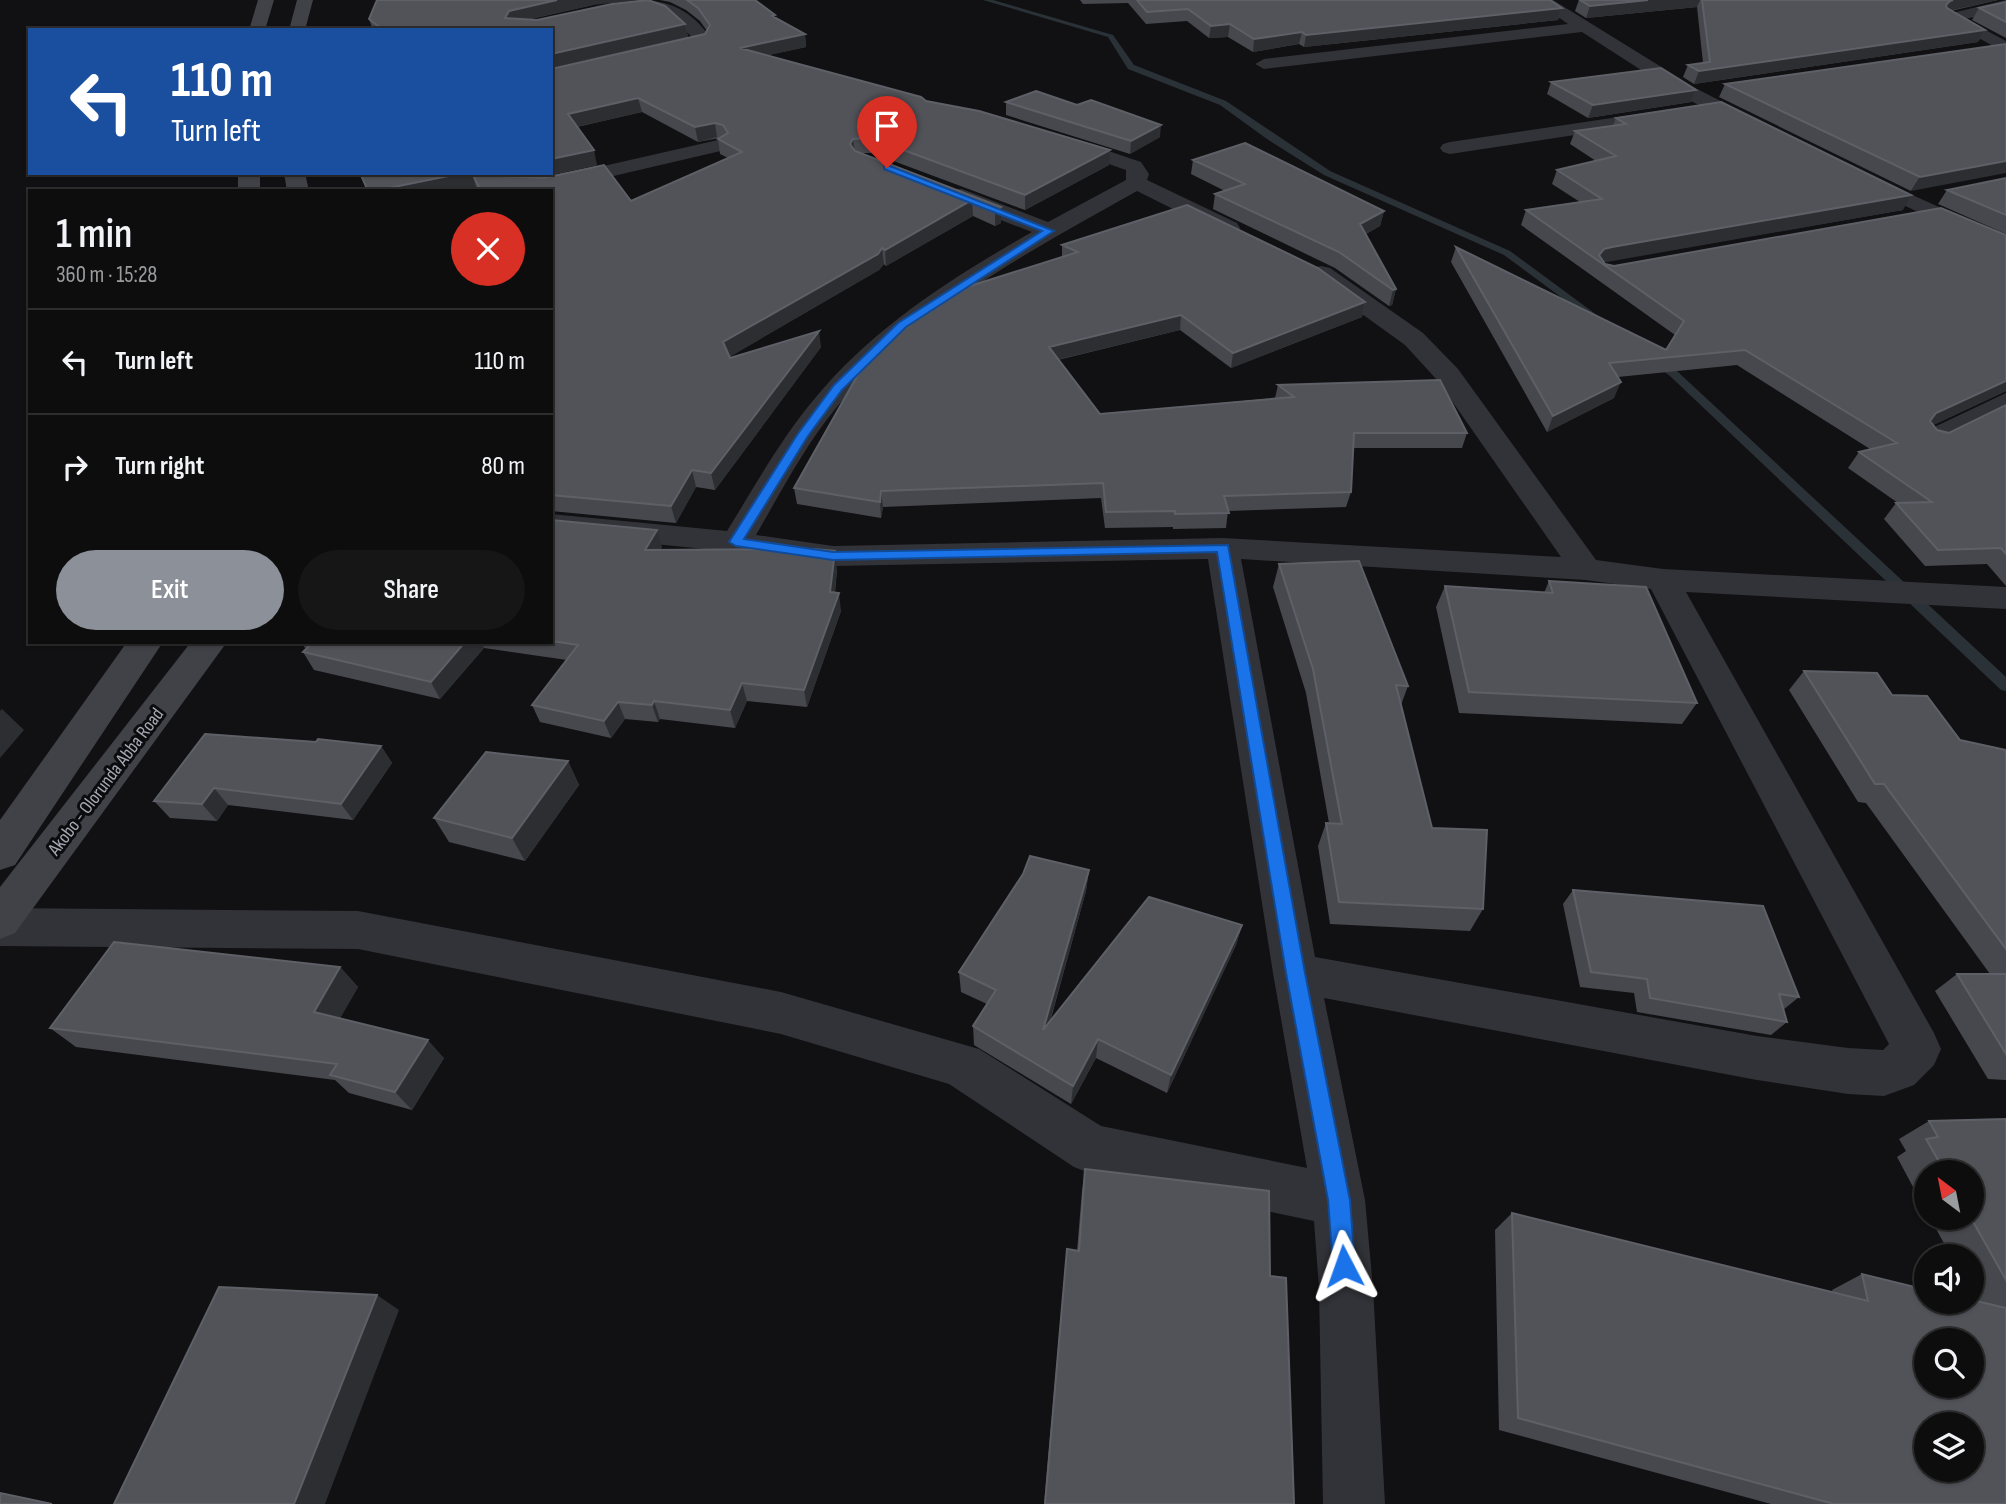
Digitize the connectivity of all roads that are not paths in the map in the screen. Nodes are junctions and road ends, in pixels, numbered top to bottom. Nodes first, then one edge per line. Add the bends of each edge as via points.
1 (266, 0) edge
2 (305, 0) edge
3 (1546, 2) edge
4 (1577, 3) dead end
5 (2006, 5) edge
6 (1584, 27) junction
7 (258, 28) edge
8 (298, 28) edge
9 (528, 28) edge
10 (2004, 47) edge
11 (1976, 50) edge
12 (637, 57) edge
13 (1264, 64) dead end
14 (1718, 98) junction
15 (1045, 136) edge
16 (1781, 138) edge
17 (718, 146) edge
18 (1450, 148) dead end
19 (1842, 169) edge
20 (1136, 183) junction
21 (938, 188) edge
22 (529, 189) edge
23 (1947, 193) edge
24 (1904, 210) junction
25 (1050, 231) junction
26 (1250, 238) edge
27 (2006, 246) edge
28 (1300, 263) edge
29 (2006, 401) edge
30 (1936, 437) edge
31 (553, 524) edge
32 (736, 542) junction
33 (1223, 548) junction
34 (1586, 569) junction
35 (1663, 580) junction
36 (1998, 598) edge
37 (145, 644) edge
38 (208, 644) edge
39 (101, 707) junction
40 (161, 707) junction
41 (0, 853) edge
42 (0, 919) edge
43 (0, 927) edge
44 (1296, 973) junction
45 (1339, 1200) junction
46 (1354, 1504) edge

1 - 7 main road
2 - 8 main road
3 - 4 street
3 - 6 street
5 - 10 street via 1950,18
6 - 13 street
6 - 14 street via 1690,93
9 - 12 street via 651,5 671,10 702,37 693,44
10 - 11 street
14 - 16 street
14 - 18 street
15 - 20 street via 1135,166
17 - 22 street
19 - 24 street
20 - 25 street
20 - 26 street
21 - 25 street
23 - 24 street
24 - 27 street via 1935,213
25 - 32 street via 902,325 838,388
28 - 34 street via 1325,275 1414,339 1448,375
29 - 30 street
31 - 32 street
32 - 33 street via 833,556
33 - 34 street
33 - 44 street
34 - 35 street
35 - 36 street
35 - 44 street via 1917,1049 1897,1069 1884,1073 1848,1070 1757,1058
37 - 39 main road
38 - 40 main road, Akobo - Olorunda Abba Road
39 - 40 main road
39 - 41 main road
40 - 42 main road, Akobo - Olorunda Abba Road
43 - 45 street via 358,930 781,1013 962,1065 1092,1149
44 - 45 street
45 - 46 street

